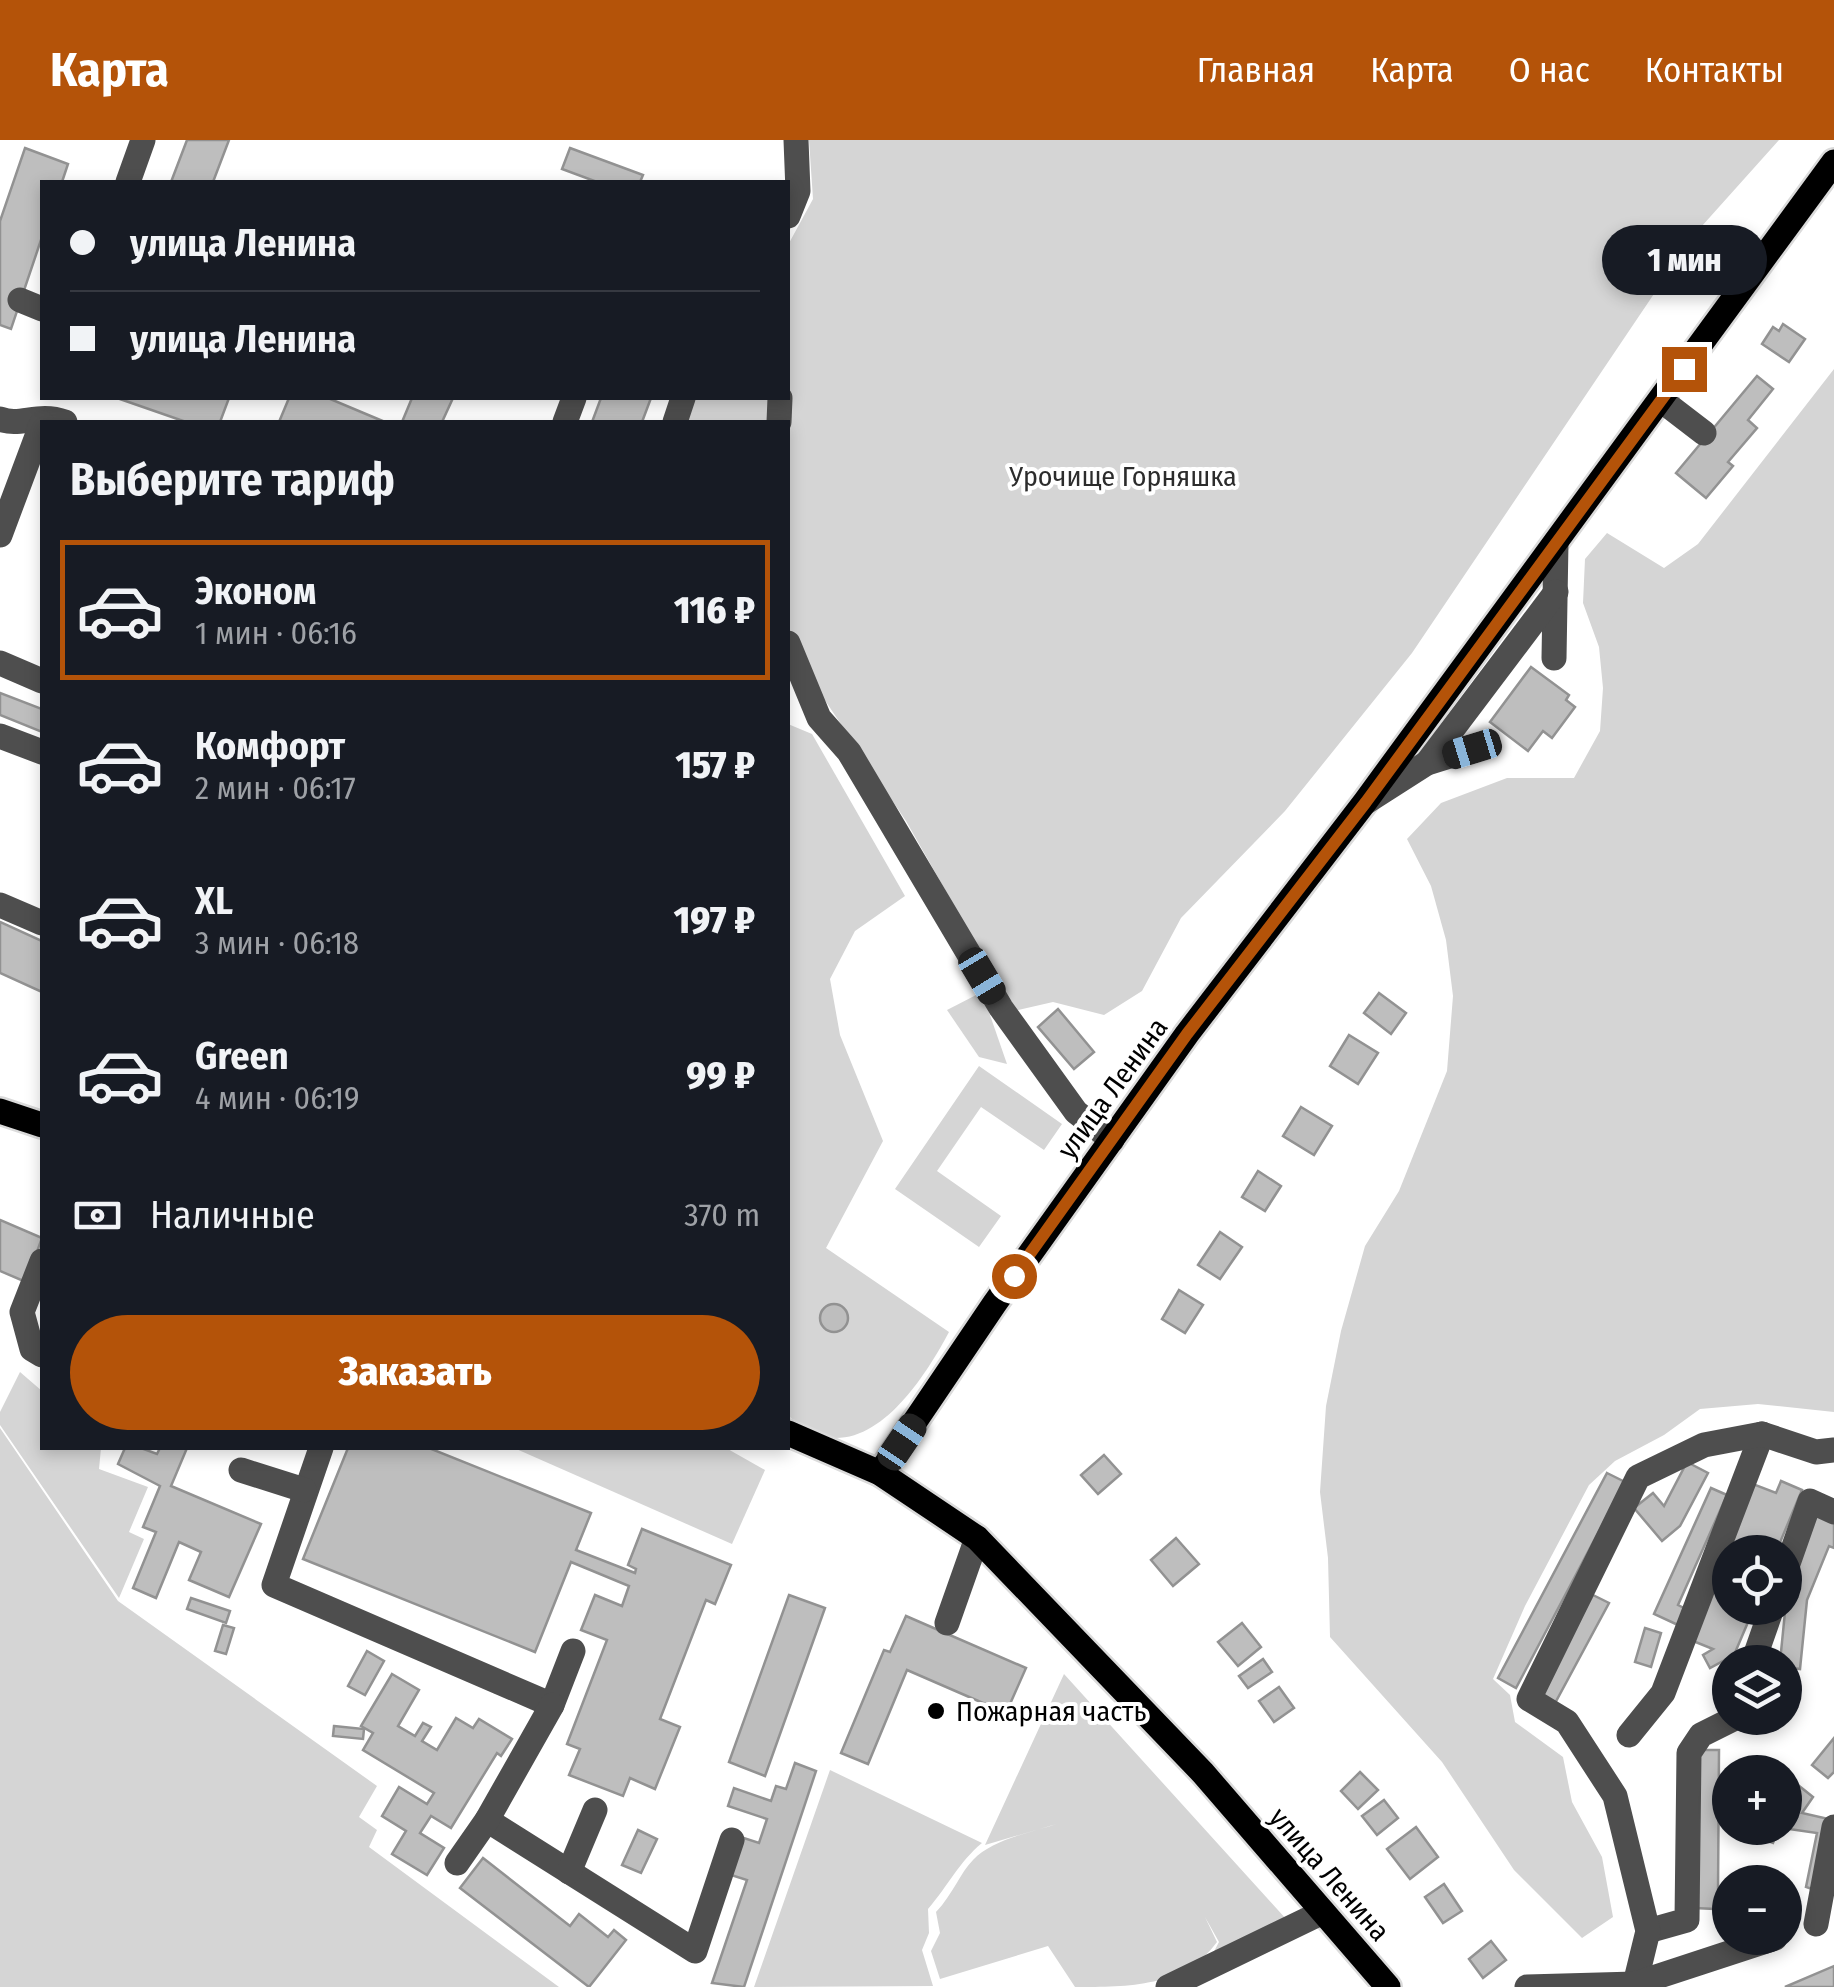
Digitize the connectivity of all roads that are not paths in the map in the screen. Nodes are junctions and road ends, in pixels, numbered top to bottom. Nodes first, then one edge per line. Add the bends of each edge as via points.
1 (143, 140) edge
2 (796, 140) edge
3 (1830, 179) edge
4 (129, 180) edge
5 (790, 211) edge
6 (1661, 400) junction
7 (50, 416) edge
8 (0, 419) edge
9 (1704, 433) dead end
10 (40, 440) edge
11 (0, 534) edge
12 (1556, 542) junction
13 (1556, 592) junction
14 (790, 648) edge
15 (1554, 658) dead end
16 (0, 663) edge
17 (40, 680) edge
18 (790, 706) edge
19 (820, 718) junction
20 (0, 736) edge
21 (1472, 749) dead end
22 (40, 751) edge
23 (1427, 763) junction
24 (1366, 802) junction
25 (0, 905) edge
26 (40, 922) edge
27 (0, 1111) edge
28 (40, 1125) edge
29 (1112, 1140) junction
30 (40, 1266) edge
31 (40, 1354) edge
32 (1762, 1434) junction
33 (790, 1435) edge
34 (320, 1450) edge
35 (1834, 1450) edge
36 (241, 1470) dead end
37 (880, 1473) junction
38 (304, 1490) junction
39 (1834, 1512) edge
40 (1798, 1535) edge
41 (977, 1538) junction
42 (946, 1623) dead end
43 (573, 1652) dead end
44 (552, 1704) junction
45 (1712, 1730) edge
46 (1630, 1735) dead end
47 (595, 1810) dead end
48 (487, 1820) junction
49 (1834, 1827) edge
50 (732, 1840) dead end
51 (457, 1863) dead end
52 (569, 1872) junction
53 (1323, 1912) junction
54 (1825, 1924) edge
55 (1648, 1931) junction
56 (1723, 1955) edge
57 (1635, 1984) junction
58 (1168, 1987) edge
59 (1388, 1987) edge
60 (1527, 1987) edge

1 - 4 street
2 - 5 street via 798,191
3 - 6 main road, улица Ленина
6 - 9 street
6 - 12 main road, улица Ленина
7 - 8 street
10 - 11 street
12 - 13 street
12 - 24 main road, улица Ленина
13 - 15 street
13 - 23 street
14 - 19 street
16 - 17 street
18 - 19 street
19 - 29 street via 849,752 1002,1008 1076,1112
20 - 22 street
21 - 23 street
23 - 24 street
24 - 29 main road, улица Ленина
25 - 26 street
27 - 28 main road
29 - 37 main road, улица Ленина
30 - 31 street via 22,1312 32,1350
32 - 35 street via 1816,1452
32 - 46 street via 1663,1694
32 - 55 street via 1704,1445 1638,1477 1529,1698 1568,1722 1615,1796
33 - 37 main road
34 - 38 street
36 - 38 street
37 - 41 main road, улица Ленина
38 - 44 street via 274,1585
39 - 40 street via 1810,1501
41 - 42 street
41 - 53 main road, улица Ленина via 1203,1773
43 - 44 street
44 - 48 street
45 - 55 street via 1689,1753 1688,1920
47 - 52 street
48 - 51 street
48 - 52 street
49 - 54 street
50 - 52 street via 694,1951
53 - 58 street
53 - 59 main road, улица Ленина
55 - 57 street
56 - 57 street
57 - 60 street

